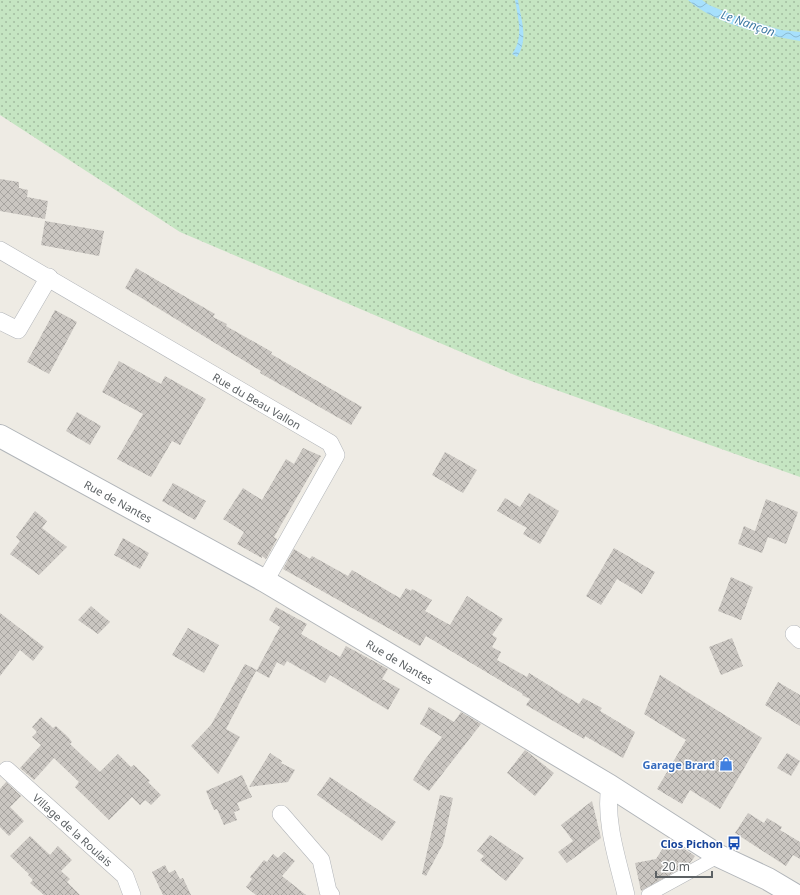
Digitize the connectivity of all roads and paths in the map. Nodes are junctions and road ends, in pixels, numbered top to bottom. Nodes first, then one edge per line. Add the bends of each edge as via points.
1 (0, 250) edge
2 (49, 277) junction
3 (0, 321) edge
4 (0, 436) edge
5 (265, 581) junction
6 (8, 770) dead end
7 (610, 786) junction
8 (281, 814) dead end
9 (719, 856) junction
10 (132, 895) edge
11 (331, 895) edge
12 (626, 895) edge
13 (648, 895) edge
14 (795, 895) edge

1 - 2 street, Rue du Beau Vallon
2 - 3 street via 18,330
2 - 5 street, Rue du Beau Vallon via 330,443 336,455
4 - 5 main road, Rue de Nantes
5 - 7 main road, Rue de Nantes
6 - 10 street, Village de la Roulais via 125,876
7 - 9 main road, Rue de Nantes
7 - 12 street via 608,795 612,833
8 - 11 street via 321,860
9 - 13 street
9 - 14 main road, Rue de Nantes

